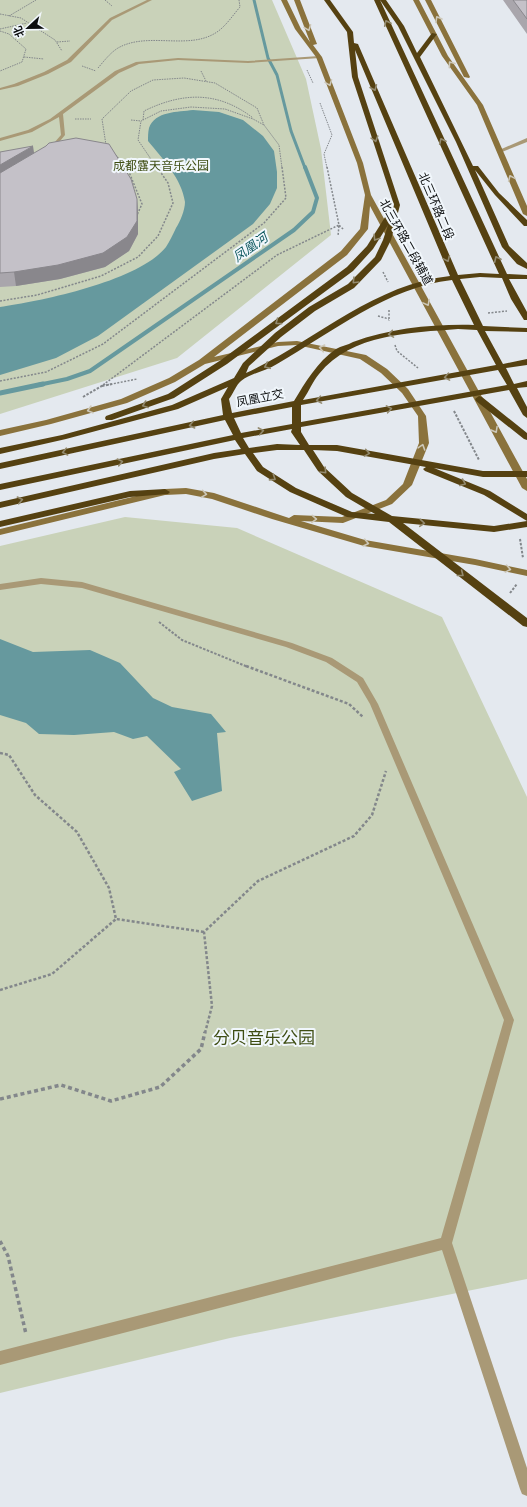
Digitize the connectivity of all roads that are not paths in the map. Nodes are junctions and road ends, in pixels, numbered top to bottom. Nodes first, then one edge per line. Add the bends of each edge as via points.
1 (150, 0) edge
2 (284, 0) edge
3 (298, 0) edge
4 (327, 0) edge
5 (377, 0) edge
6 (383, 0) edge
7 (416, 0) edge
8 (428, 0) edge
9 (341, 6) dead end
10 (350, 32) junction
11 (434, 34) junction
12 (319, 56) junction
13 (417, 57) junction
14 (0, 89) edge
15 (480, 105) junction
16 (61, 114) junction
17 (0, 140) edge
18 (527, 140) edge
19 (500, 151) junction
20 (463, 152) junction
21 (45, 157) edge
22 (368, 194) junction
23 (397, 205) junction
24 (527, 214) edge
25 (527, 224) edge
26 (527, 267) edge
27 (527, 278) edge
28 (527, 318) edge
29 (527, 330) edge
30 (202, 362) junction
31 (527, 362) edge
32 (527, 384) edge
33 (479, 399) junction
34 (527, 415) edge
35 (0, 434) edge
36 (527, 437) edge
37 (17, 447) junction
38 (0, 451) edge
39 (401, 458) junction
40 (0, 466) edge
41 (527, 474) edge
42 (0, 487) edge
43 (527, 488) edge
44 (165, 492) junction
45 (0, 504) edge
46 (275, 517) junction
47 (527, 518) edge
48 (392, 520) junction
49 (0, 524) edge
50 (527, 524) edge
51 (0, 532) edge
52 (526, 573) edge
53 (0, 587) edge
54 (527, 623) edge
55 (446, 1243) junction
56 (0, 1358) edge
57 (527, 1489) edge

1 - 14 lane via 111,19 69,61 46,73
2 - 12 main road, 北三环路二段辅道 via 298,29
3 -> 12 main road
4 - 10 highway
28 -> 5 highway via 515,299
6 - 13 highway via 401,26
7 - 11 main road
15 -> 8 main road
9 - 10 highway, 北三环路二段
10 -> 23 highway via 355,76
10 -> 34 highway, 北三环路二段 via 467,304
11 - 13 highway
15 -> 11 main road via 445,56
12 - 16 lane via 262,61 178,59 138,63 117,72
12 -> 22 main road, 北三环路二段辅道 via 360,163
13 - 20 highway
15 - 19 main road
16 - 17 lane via 30,131
16 - 21 lane via 63,135
18 - 19 street
24 -> 19 main road
20 - 25 highway via 497,194
20 - 26 highway via 506,247
22 - 30 main road via 364,229 344,253
22 -> 33 main road, 北三环路二段辅道
23 -> 37 highway via 370,247 350,269 224,362 171,396
23 -> 48 highway via 387,240 378,258 350,286 312,309 278,335 246,365 225,399 228,416 241,443 260,470 293,490 350,515
27 -> 37 highway via 480,275 441,280 405,289 377,301 272,364 174,408 78,434
29 -> 48 highway via 458,327 377,336 339,350 316,372 297,403 296,432 321,469 343,490
30 -> 35 main road via 172,380 124,400
46 -> 30 main road via 343,520 389,502 407,485 424,443 422,416 405,391 384,371 363,357 297,343 278,344
31 -> 40 highway, 凤凰立交 via 250,412
42 -> 32 highway via 260,432
33 - 36 highway
33 -> 43 main road, 北三环路二段辅道
37 - 38 highway
39 - 41 highway via 483,474
45 -> 39 highway via 214,456 277,447 337,448
39 -> 47 highway via 487,493
44 -> 46 main road via 186,491 214,496
44 - 49 highway via 130,494
44 - 51 main road
46 -> 52 main road via 364,543
48 -> 50 highway via 494,529
48 -> 54 highway
53 - 55 lane via 41,581 82,585 289,645 329,660 360,680 393,747 509,1020
55 - 56 lane
55 - 57 lane

